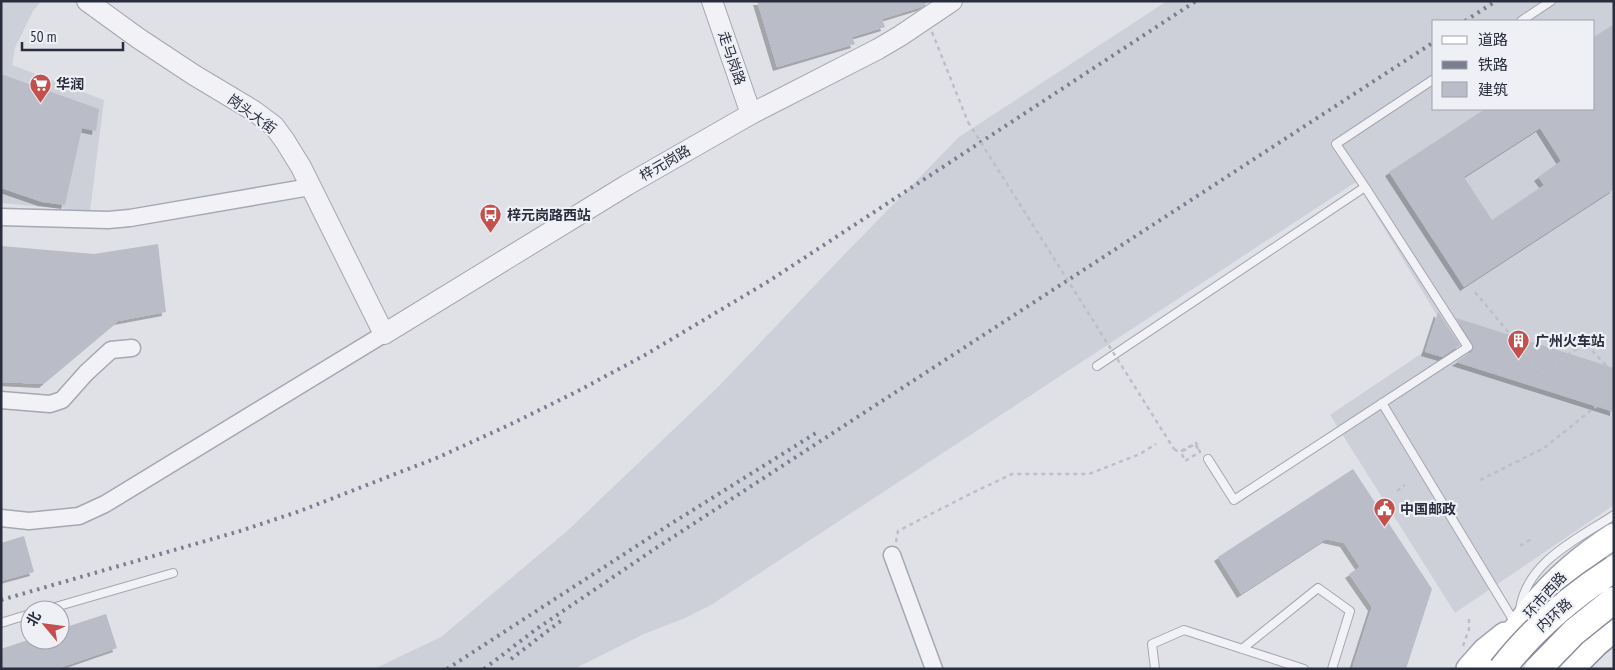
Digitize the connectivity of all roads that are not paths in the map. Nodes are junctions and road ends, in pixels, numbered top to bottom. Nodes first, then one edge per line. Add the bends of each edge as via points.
1 (87, 1) edge
2 (712, 1) edge
3 (952, 1) edge
4 (1551, 1) edge
5 (1522, 20) edge
6 (1432, 80) edge
7 (751, 114) junction
8 (310, 187) junction
9 (1365, 187) junction
10 (1, 217) edge
11 (384, 334) junction
12 (132, 348) dead end
13 (1097, 366) dead end
14 (1, 400) edge
15 (1382, 402) junction
16 (1208, 459) road end
17 (1614, 514) edge
18 (1, 518) edge
19 (1614, 536) edge
20 (892, 555) road end
21 (1547, 559) junction
22 (173, 572) dead end
23 (1612, 583) edge
24 (70, 603) edge
25 (1568, 607) edge
26 (1614, 615) edge
27 (20, 617) edge
28 (1, 623) edge
29 (1517, 627) junction
30 (1242, 649) junction
31 (1562, 664) edge
32 (1478, 668) edge
33 (934, 669) edge
34 (1155, 669) edge
35 (1304, 669) edge
36 (1332, 669) edge
37 (1502, 669) edge
38 (1515, 669) edge
39 (1538, 669) edge

1 - 8 street, 岗头大街 via 274,126
2 - 7 street, 走马岗路
3 - 7 street, 梓元岗路 via 878,49
4 - 5 lane
6 - 9 lane via 1336,144
7 - 11 street, 梓元岗路 via 627,185
8 - 10 street via 130,218
8 - 11 street, 岗头大街
9 - 13 lane
9 - 15 lane via 1468,347
11 - 18 street via 105,504 79,516 29,521
12 - 14 street via 111,350 62,400 50,404
15 - 16 lane via 1234,500
15 - 29 lane
17 - 21 lane
19 - 25 main road, 环市西路 via 1566,571
20 - 33 street
21 - 25 lane via 1543,569
21 - 29 lane via 1534,576 1521,603
22 - 24 lane
23 - 25 main road
23 - 37 highway, 内环路, bridge via 1554,613
23 - 39 highway, 内环路, bridge via 1574,632
25 - 26 main road, 环市西路
25 - 29 main road, 环市西路
25 - 31 highway via 1596,643
25 - 38 main road
27 - 28 lane
29 - 32 main road, 环市西路
30 - 34 lane via 1184,630 1152,644
30 - 35 lane
30 - 36 lane via 1318,588 1350,611

